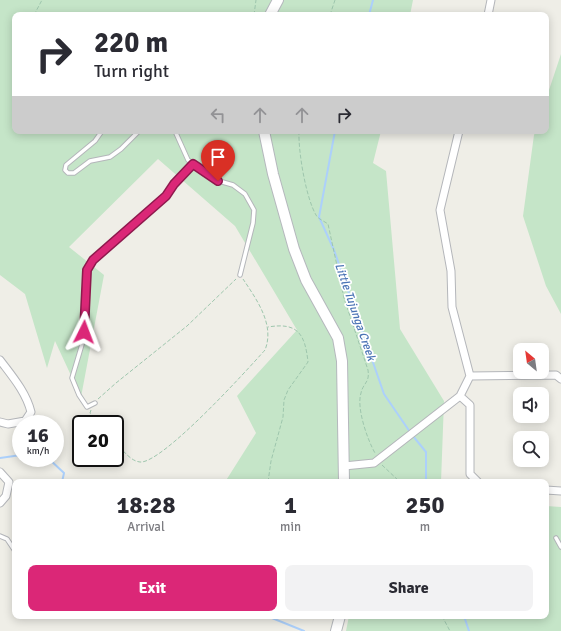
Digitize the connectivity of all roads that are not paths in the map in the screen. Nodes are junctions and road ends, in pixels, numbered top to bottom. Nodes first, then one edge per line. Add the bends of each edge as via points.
1 (278, 0) edge
2 (491, 0) edge
3 (272, 12) edge
4 (489, 12) edge
5 (100, 134) edge
6 (136, 134) edge
7 (175, 134) edge
8 (265, 134) edge
9 (458, 134) edge
10 (193, 164) junction
11 (240, 275) road end
12 (0, 360) edge
13 (470, 376) junction
14 (561, 379) edge
15 (460, 396) junction
16 (95, 403) road end
17 (0, 422) edge
18 (344, 466) junction
19 (0, 472) edge
20 (344, 479) edge
21 (475, 479) edge
22 (549, 490) edge
23 (561, 491) edge
24 (0, 503) edge
25 (0, 536) edge
26 (556, 538) dead end
27 (12, 546) edge
28 (561, 546) edge
29 (339, 619) edge
30 (336, 631) edge

1 - 3 main road
2 - 4 street
5 - 6 lane via 95,142 66,165 68,173 74,173 90,161 110,157
7 - 10 lane via 188,160
8 - 18 main road via 294,249 306,280 338,338 342,361
9 - 13 street via 440,210 451,271 452,307
10 - 11 lane via 218,181 233,185 245,194 254,210
10 - 16 lane via 166,196 93,260 87,270 83,341 72,378 78,395 87,407
12 - 17 street via 16,380 31,412 25,421 8,424
13 - 14 street via 556,375
13 - 15 street
15 - 18 street via 374,463
15 - 21 street via 470,405 470,474
18 - 20 main road
19 - 24 street via 9,482 6,496
22 - 23 street
25 - 27 lane via 8,539
26 - 28 lane
29 - 30 main road

